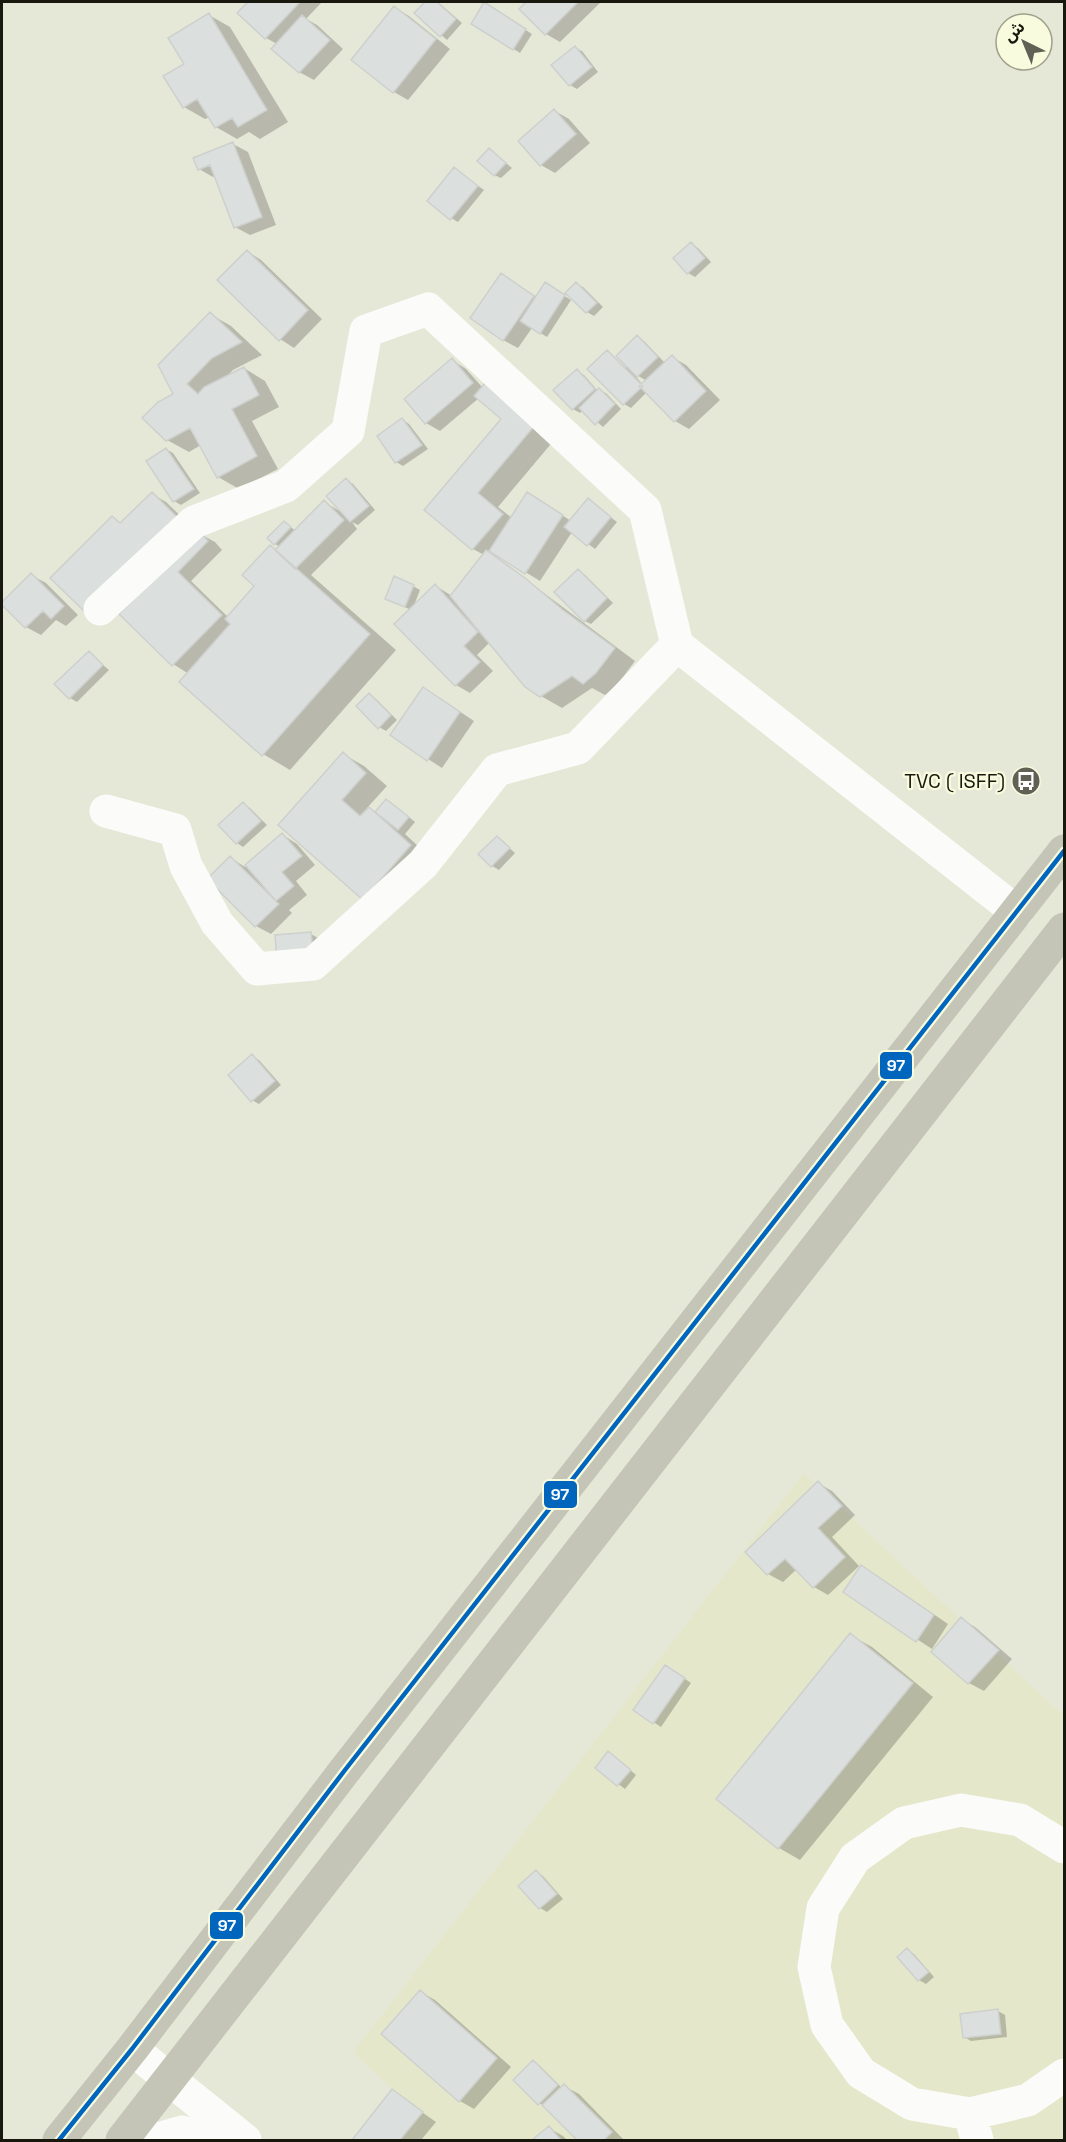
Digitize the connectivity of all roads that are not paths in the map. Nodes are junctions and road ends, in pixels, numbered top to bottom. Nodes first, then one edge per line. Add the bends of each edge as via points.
1 (100, 609) dead end
2 (677, 645) junction
3 (106, 811) dead end
4 (1065, 850) edge
5 (1017, 912) junction
6 (1065, 929) edge
7 (1065, 1847) edge
8 (132, 2049) junction
9 (1065, 2074) edge
10 (169, 2080) junction
11 (974, 2127) edge
12 (59, 2140) edge
13 (122, 2140) edge
14 (154, 2140) edge
15 (210, 2140) edge
16 (245, 2140) edge

1 - 2 street via 194,522 286,486 348,431 366,331 428,309 645,510
2 - 3 street via 578,748 497,770 423,864 313,964 257,969 218,923 186,866 175,830
2 - 5 street
4 - 5 highway
5 - 8 highway via 367,1742
6 - 10 highway
7 - 11 street via 1020,1820 961,1810 904,1823 855,1858 823,1908 814,1967 827,2025 861,2073 912,2104
8 - 10 street
8 - 12 highway
9 - 11 street via 1028,2100
10 - 13 highway
10 - 16 street
14 - 15 street via 182,2132

